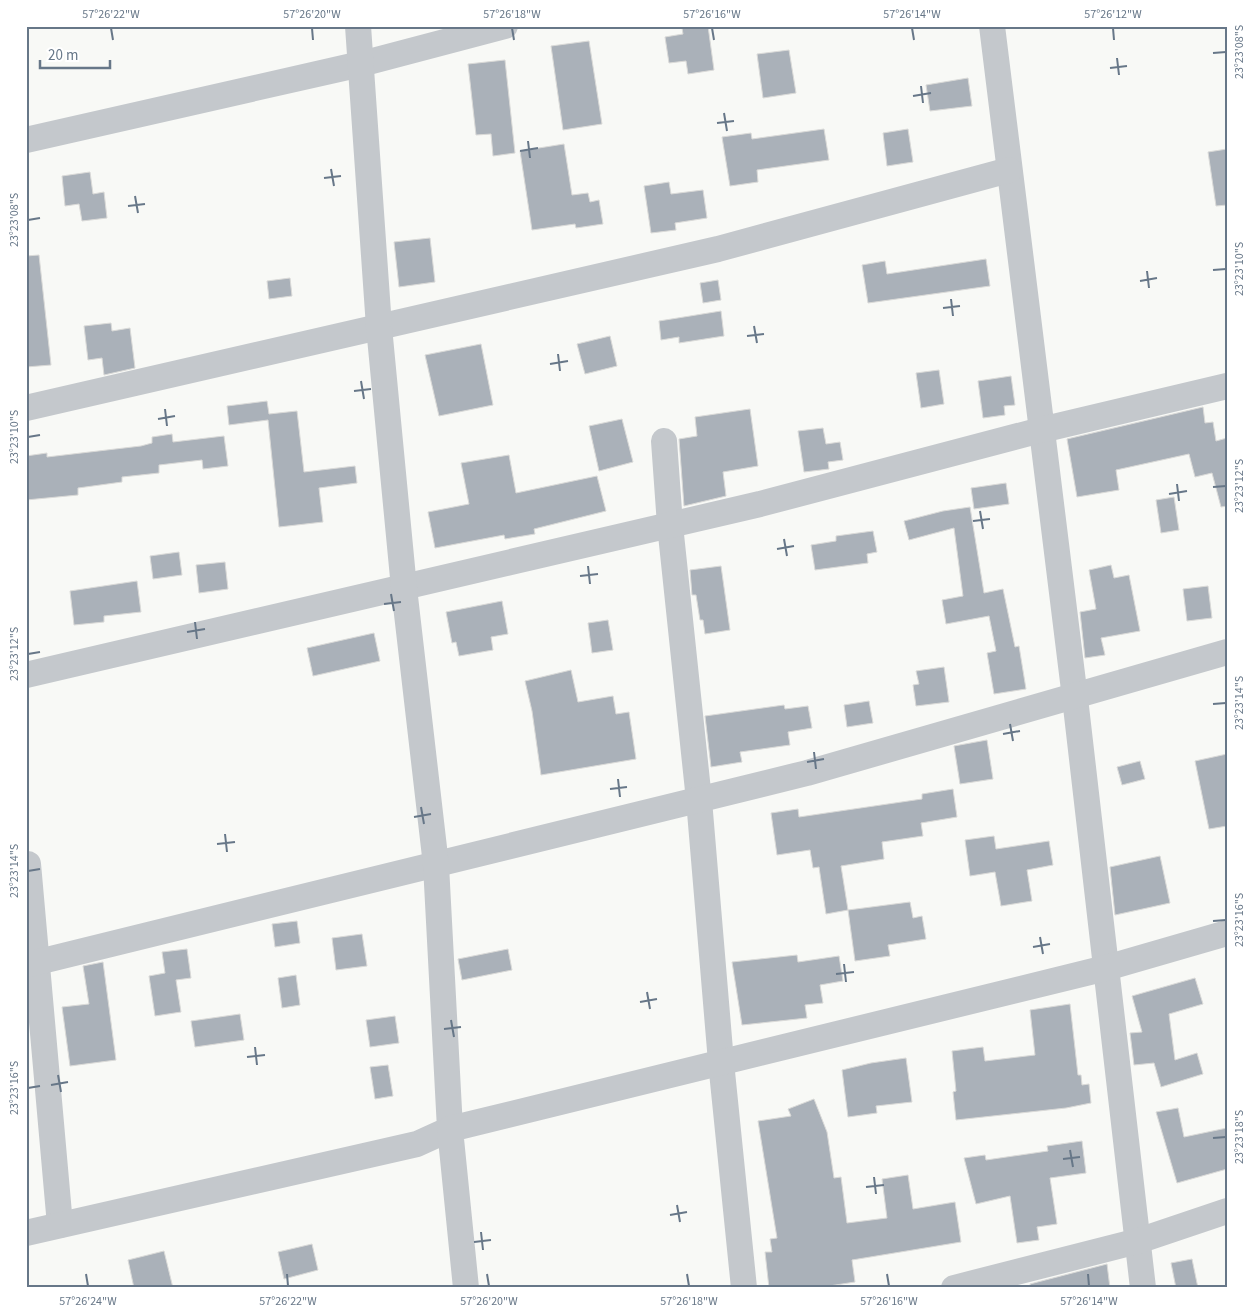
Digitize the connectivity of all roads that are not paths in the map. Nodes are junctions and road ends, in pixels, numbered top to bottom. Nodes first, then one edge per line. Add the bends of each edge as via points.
1 (358, 26) edge
2 (505, 26) edge
3 (992, 26) edge
4 (361, 64) junction
5 (26, 140) edge
6 (1009, 170) junction
7 (378, 327) junction
8 (1227, 386) edge
9 (26, 408) edge
10 (1041, 430) junction
11 (664, 441) dead end
12 (670, 525) junction
13 (404, 588) junction
14 (1227, 652) edge
15 (26, 675) edge
16 (1075, 698) junction
17 (699, 800) junction
18 (28, 864) dead end
19 (436, 865) junction
20 (1227, 933) edge
21 (31, 964) edge
22 (1106, 968) junction
23 (721, 1062) junction
24 (450, 1129) junction
25 (1227, 1211) edge
26 (60, 1225) junction
27 (26, 1233) edge
28 (1138, 1241) junction
29 (466, 1288) edge
30 (744, 1288) edge
31 (954, 1288) edge
32 (1143, 1288) edge

1 - 4 street
2 - 4 street
3 - 6 street
4 - 5 street
4 - 7 street
6 - 7 street via 718,249
6 - 10 street
7 - 9 street
7 - 13 street
8 - 10 street
10 - 12 street
10 - 16 street
11 - 12 street
12 - 13 street
12 - 17 street
13 - 15 street
13 - 19 street
14 - 16 street
16 - 17 street via 807,774
16 - 22 street
17 - 19 street
17 - 23 street
18 - 21 street
19 - 21 street
19 - 24 street
20 - 22 street
21 - 26 street
22 - 23 street
22 - 28 street
23 - 24 street
23 - 30 street
24 - 26 street via 417,1144
24 - 29 street
25 - 28 street
26 - 27 street
28 - 31 street
28 - 32 street

